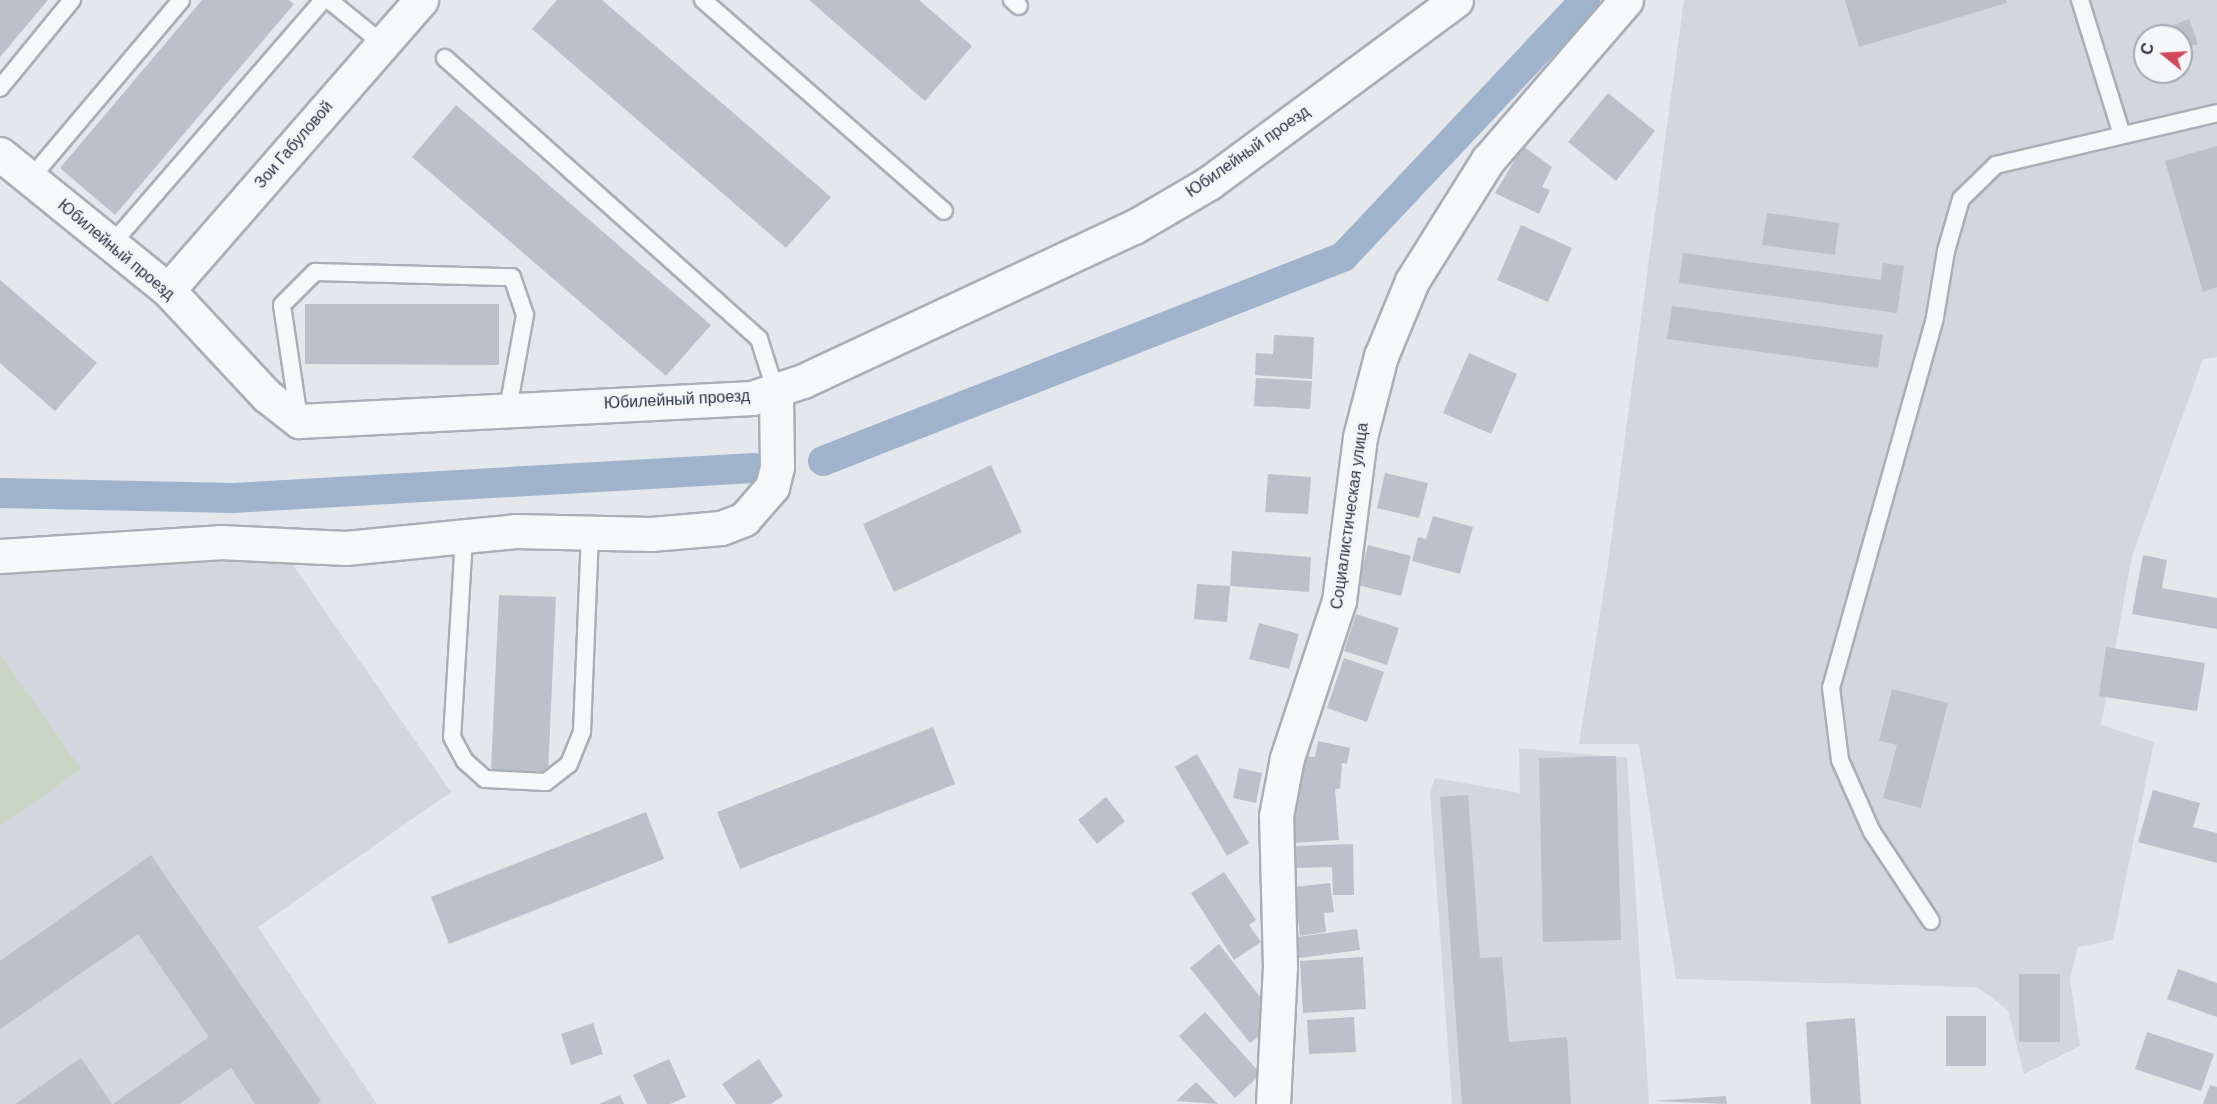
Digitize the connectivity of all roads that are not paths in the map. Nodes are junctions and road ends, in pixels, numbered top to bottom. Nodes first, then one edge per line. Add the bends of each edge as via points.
1 (72, 0) edge
2 (181, 0) edge
3 (323, 0) edge
4 (329, 0) edge
5 (421, 0) edge
6 (703, 0) edge
7 (1456, 0) edge
8 (1626, 0) edge
9 (2080, 0) edge
10 (382, 44) junction
11 (445, 58) dead end
12 (0, 88) edge
13 (2217, 113) edge
14 (2122, 135) junction
15 (0, 154) edge
16 (30, 179) junction
17 (944, 211) dead end
18 (111, 245) junction
19 (168, 290) junction
20 (776, 392) junction
21 (508, 408) junction
22 (299, 421) junction
23 (590, 533) junction
24 (464, 537) junction
25 (0, 556) edge
26 (1931, 921) dead end
27 (1273, 1104) edge

1 - 12 lane
2 - 16 lane
3 - 18 lane
4 - 10 lane
5 - 10 street, Зои Габуловой
6 - 17 lane
7 - 20 street, Юбилейный проезд via 1209,183 1134,227
8 - 27 street, Социалистическая улица via 1488,160 1446,221 1412,281 1378,367 1360,437 1339,601 1287,758 1276,816 1280,967
9 - 14 lane
10 - 19 street, Зои Габуловой
11 - 20 lane via 759,339
13 - 14 lane
14 - 26 lane via 1996,165 1961,199 1946,251 1935,317 1831,688 1840,760 1872,832
15 - 16 street, Юбилейный проезд
16 - 18 street, Юбилейный проезд
18 - 19 street, Юбилейный проезд
19 - 22 street, Юбилейный проезд via 267,396
20 - 21 street, Юбилейный проезд via 752,398
20 - 23 street via 777,467 772,487 744,519 695,532
21 - 22 street, Юбилейный проезд
21 - 22 lane via 525,315 512,277 315,272 282,305
23 - 24 street via 515,531
23 - 24 lane via 582,732 569,764 546,782 518,783 485,779 465,761 452,737
24 - 25 street via 346,548 220,542

